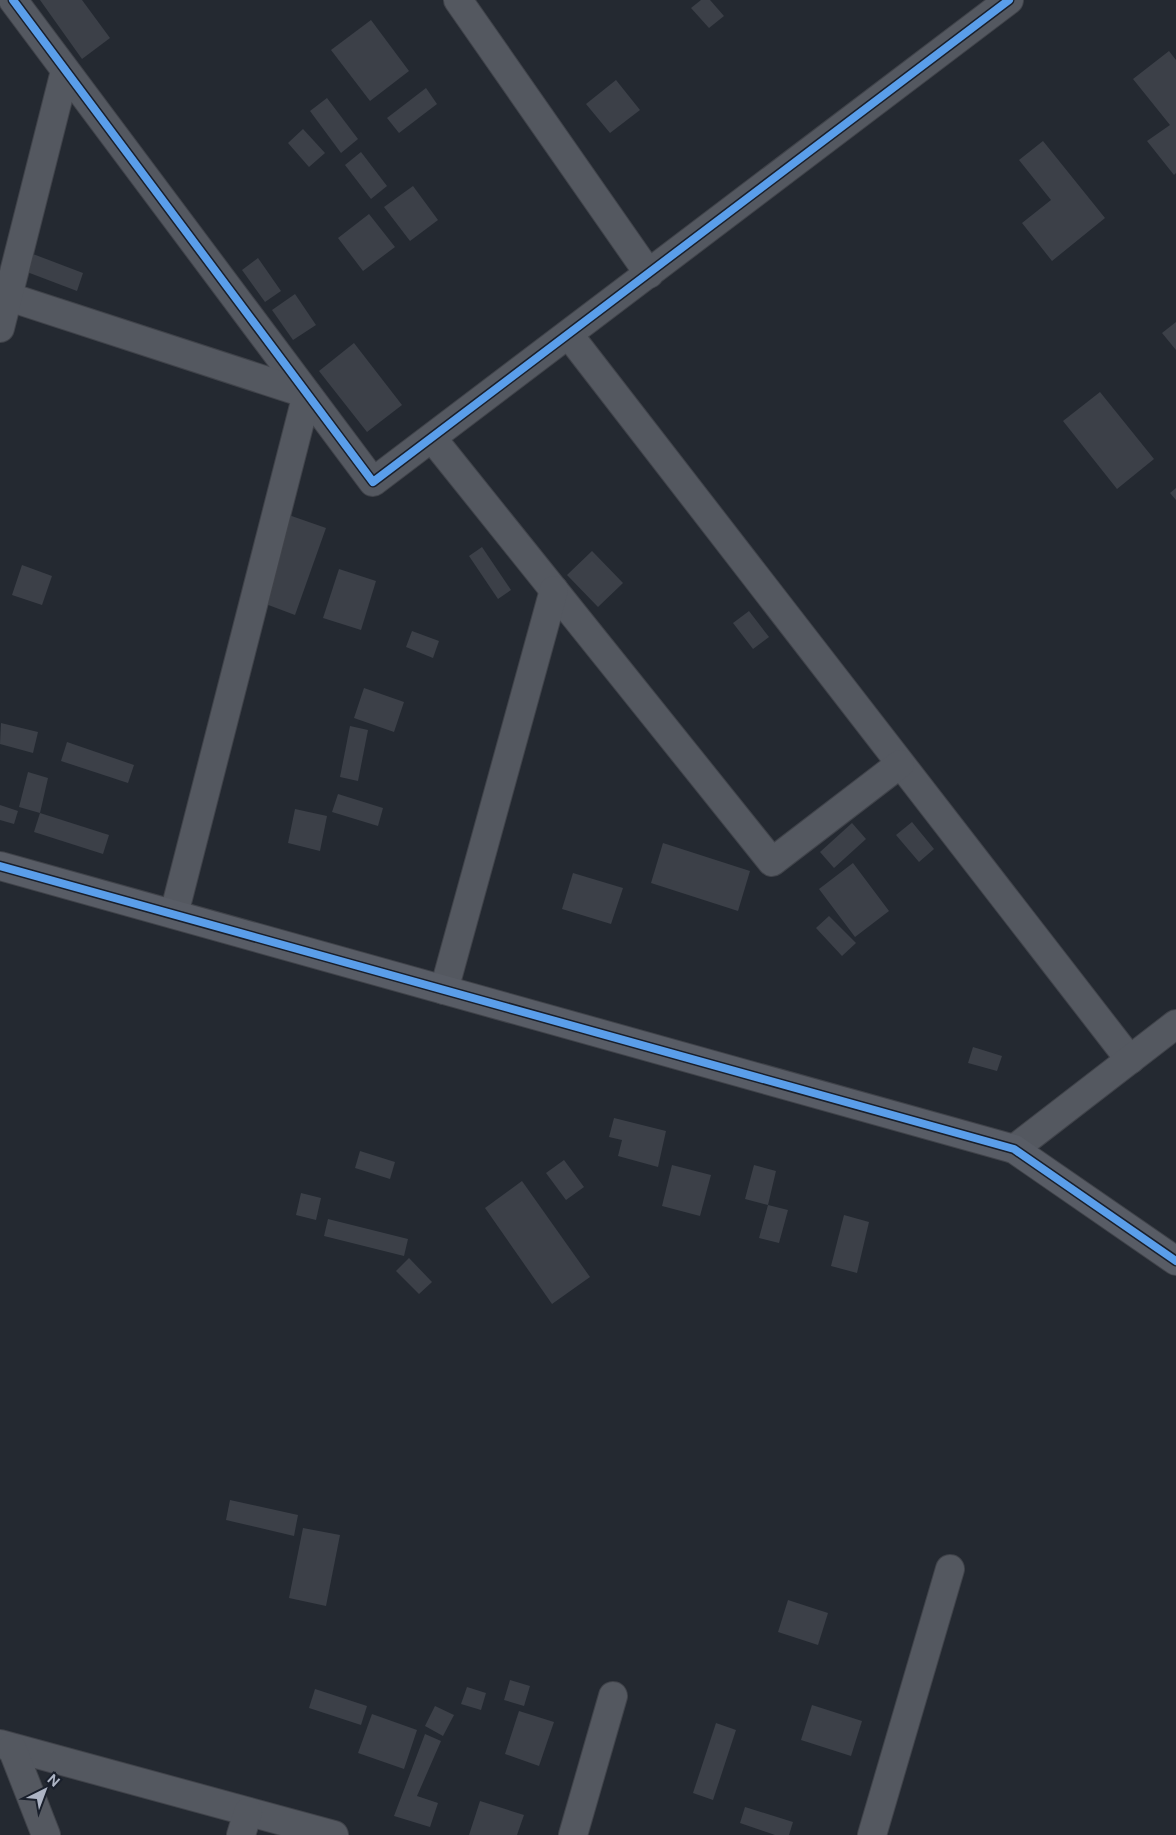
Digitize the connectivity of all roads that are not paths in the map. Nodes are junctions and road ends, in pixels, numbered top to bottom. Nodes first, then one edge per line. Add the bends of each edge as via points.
1 (12, 0) edge
2 (458, 0) edge
3 (1009, 0) edge
4 (981, 8) edge
5 (65, 71) junction
6 (650, 274) junction
7 (4, 296) edge
8 (0, 328) edge
9 (569, 335) junction
10 (307, 394) junction
11 (432, 438) junction
12 (554, 590) junction
13 (900, 764) junction
14 (0, 866) edge
15 (174, 914) junction
16 (444, 990) junction
17 (1176, 1024) edge
18 (1130, 1060) junction
19 (1014, 1150) junction
20 (1176, 1262) edge
21 (950, 1569) dead end
22 (614, 1696) dead end
23 (6, 1746) edge
24 (245, 1823) edge
25 (46, 1835) edge
26 (334, 1835) edge
27 (573, 1835) edge
28 (872, 1835) edge

1 - 5 street
2 - 6 street
3 - 4 street
4 - 6 street
5 - 7 street
5 - 10 street
6 - 9 street
7 - 8 street
7 - 10 street
9 - 11 street
9 - 13 street
10 - 11 street via 373,482
10 - 15 street
11 - 12 street
12 - 13 street via 772,862
12 - 16 street
13 - 18 street
14 - 15 street
15 - 16 street
16 - 19 street
17 - 18 street
18 - 19 street
19 - 20 street
21 - 28 street
22 - 27 street
23 - 24 street
23 - 25 street
24 - 26 street

